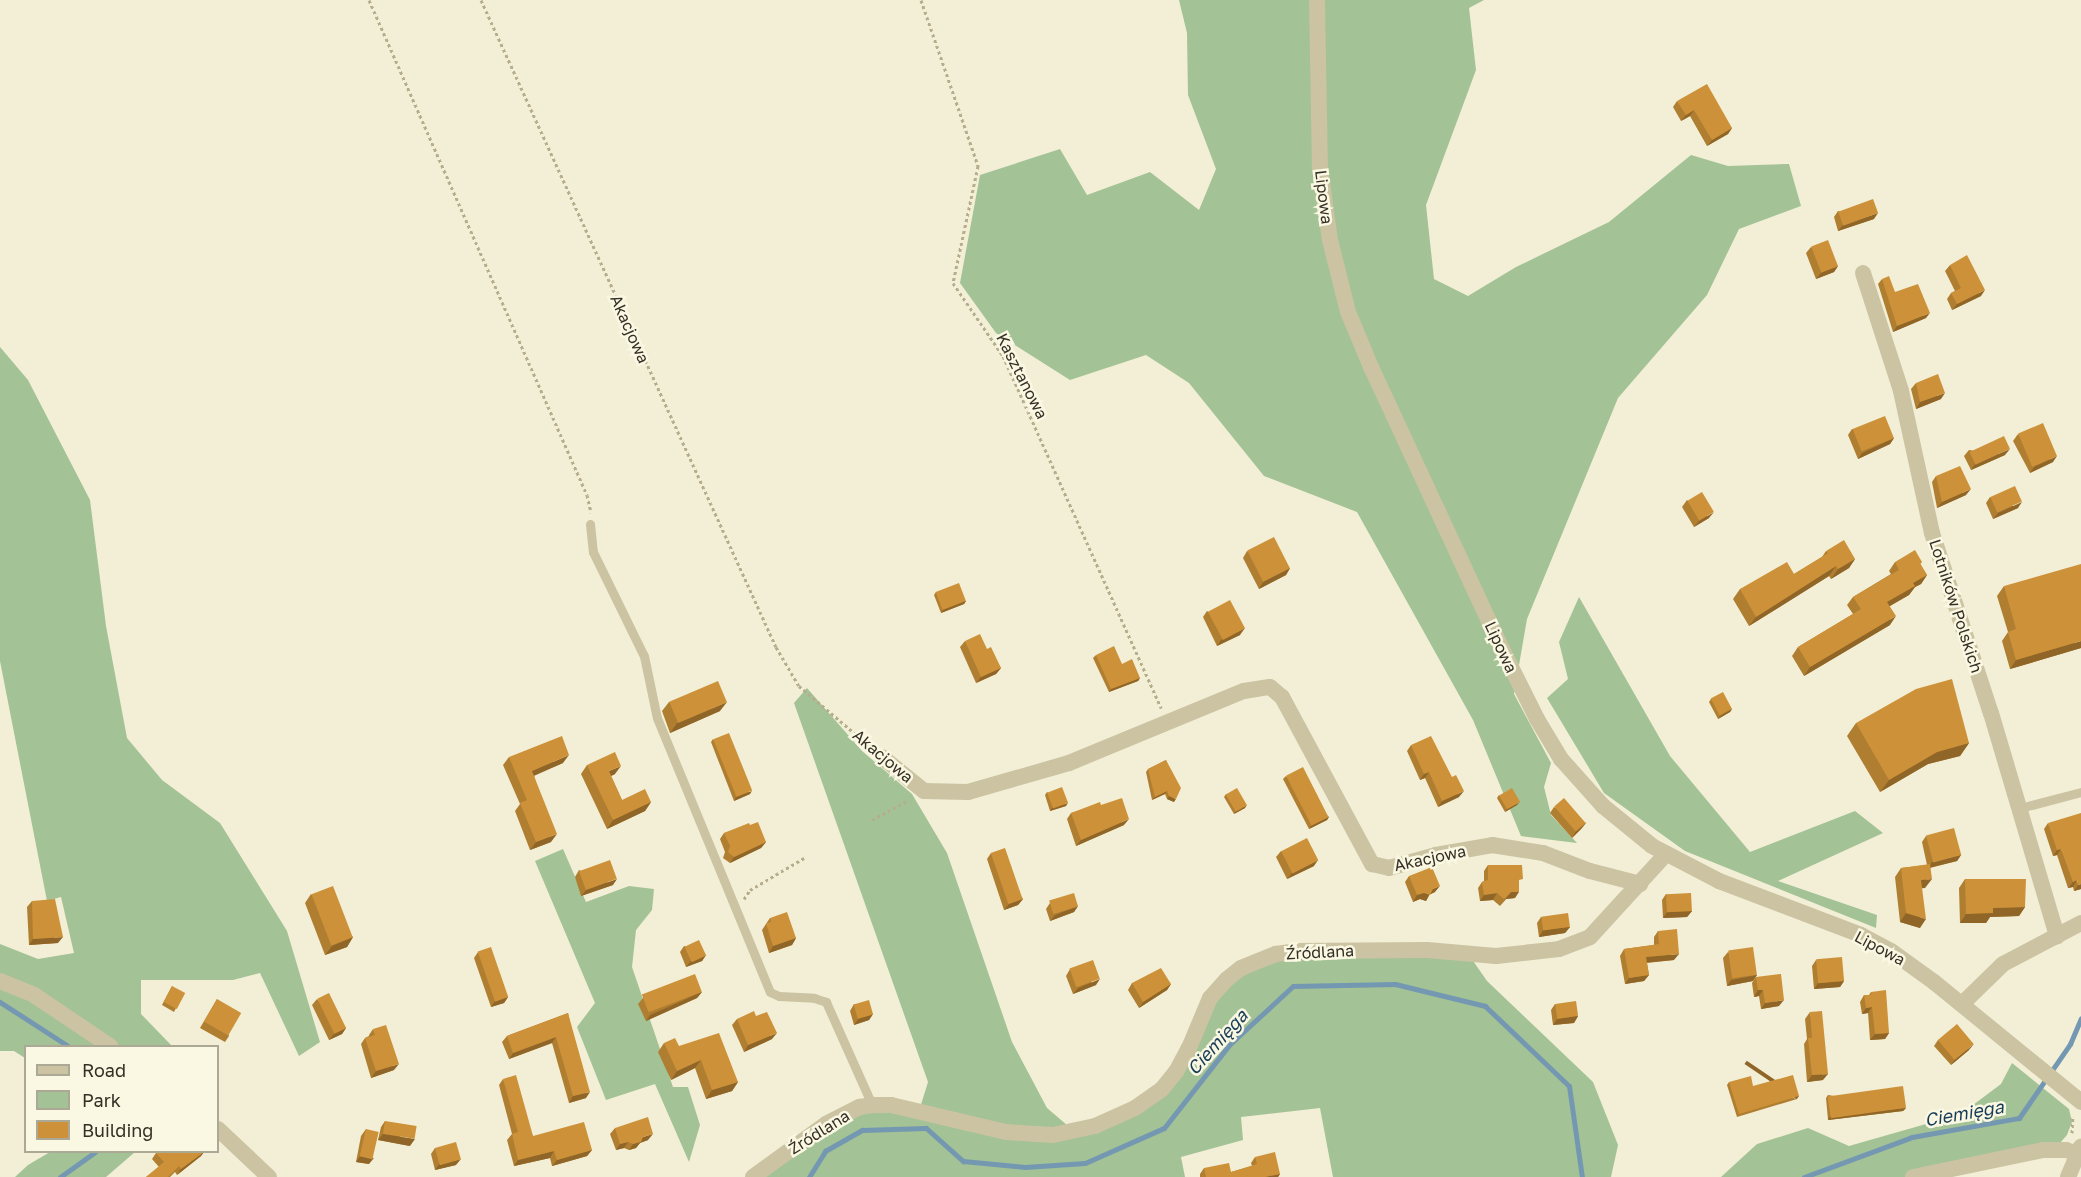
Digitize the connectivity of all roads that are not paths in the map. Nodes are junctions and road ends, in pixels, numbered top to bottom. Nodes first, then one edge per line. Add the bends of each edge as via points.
1 (1317, 0) edge
2 (1863, 273) dead end
3 (590, 524) road end
4 (882, 757) road end
5 (2081, 792) edge
6 (2020, 808) junction
7 (1666, 854) junction
8 (1640, 884) junction
9 (2081, 923) edge
10 (2057, 936) junction
11 (0, 981) edge
12 (1962, 1004) junction
13 (107, 1045) edge
14 (2076, 1098) edge
15 (872, 1105) junction
16 (219, 1130) edge
17 (2075, 1150) edge
18 (1930, 1175) edge
19 (269, 1177) edge
20 (753, 1177) edge
21 (1913, 1177) edge
22 (2068, 1177) edge

1 - 7 street, Lipowa via 1322,188 1337,271 1360,342 1537,720 1561,759 1593,797
2 - 6 street, Lotników Polskich via 1901,391 1932,533
3 - 15 lane via 593,552 644,656 657,718 770,992 826,1002
4 - 8 street, Akacjowa via 924,791 968,792 1058,766 1244,691 1270,687 1282,697 1372,864 1389,867 1492,845 1543,853
5 - 6 lane
6 - 10 street, Lotników Polskich
7 - 8 street, Źródlana
7 - 12 street, Lipowa via 1719,880 1878,944
8 - 15 street, Źródlana via 1590,937 1559,949 1496,956 1427,950 1297,951 1276,954 1241,968 1210,998 1185,1056 1162,1089 1135,1108 1095,1126 1053,1135 1006,1132 891,1105
9 - 10 street
10 - 12 street via 2003,964
11 - 13 street via 34,995
12 - 14 street, Lipowa
15 - 20 street, Źródlana via 826,1124
16 - 19 street
17 - 18 street via 2043,1150
17 - 22 street
18 - 21 street

